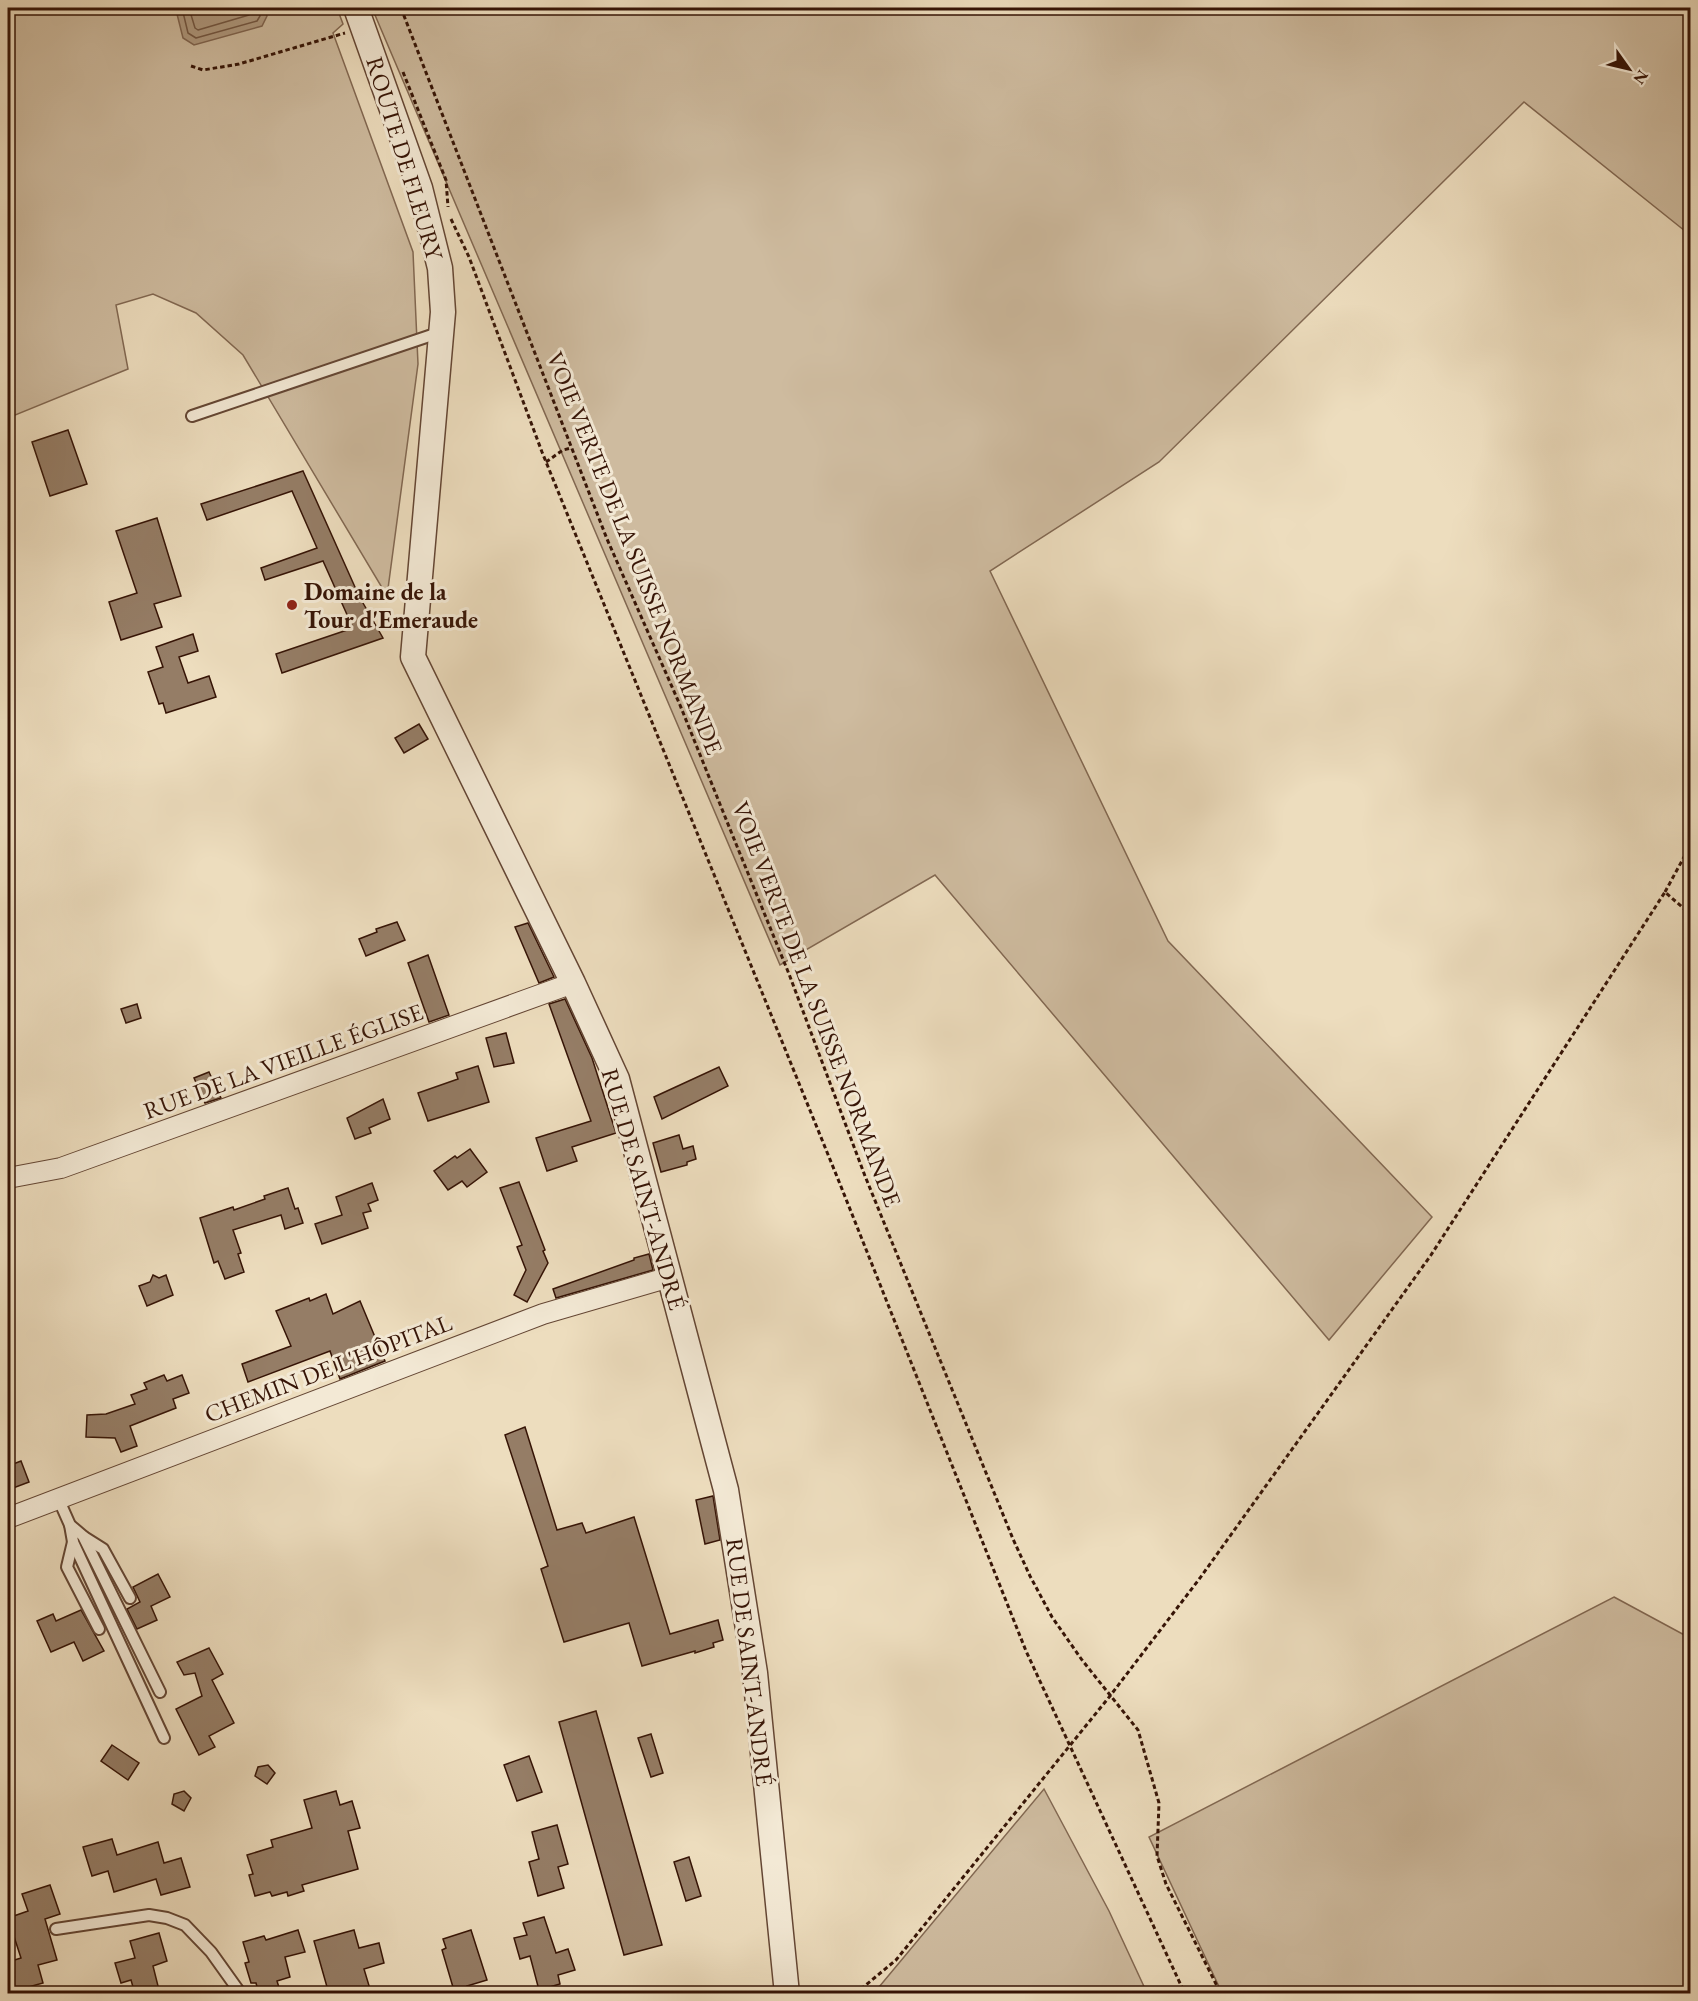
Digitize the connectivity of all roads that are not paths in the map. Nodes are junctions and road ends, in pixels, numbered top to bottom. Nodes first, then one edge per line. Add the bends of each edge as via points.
1 (360, 18) edge
2 (442, 322) junction
3 (192, 416) dead end
4 (573, 983) junction
5 (8, 1178) edge
6 (670, 1277) junction
7 (58, 1498) junction
8 (8, 1518) edge
9 (70, 1525) junction
10 (83, 1536) junction
11 (73, 1542) junction
12 (130, 1598) dead end
13 (99, 1629) dead end
14 (160, 1692) dead end
15 (164, 1738) dead end
16 (56, 1929) dead end
17 (241, 1994) edge
18 (787, 1994) edge

1 - 2 street, ROUTE DE FLEURY via 420,188 440,268
2 - 3 lane
2 - 4 street, RUE DE SAINT-ANDRÉ via 413,657
4 - 5 street, RUE DE LA VIEILLE ÉGLISE via 61,1168
4 - 6 street, RUE DE SAINT-ANDRÉ via 617,1079
6 - 7 street, CHEMIN DE L'HÔPITAL via 543,1314
6 - 18 street, RUE DE SAINT-ANDRÉ via 726,1490 755,1673
7 - 8 street, CHEMIN DE L'HÔPITAL
7 - 9 lane
9 - 10 lane
9 - 11 lane
10 - 12 lane via 103,1549
10 - 14 lane
11 - 13 lane via 67,1567
11 - 15 lane
16 - 17 lane via 149,1915 167,1917 185,1925 211,1952

